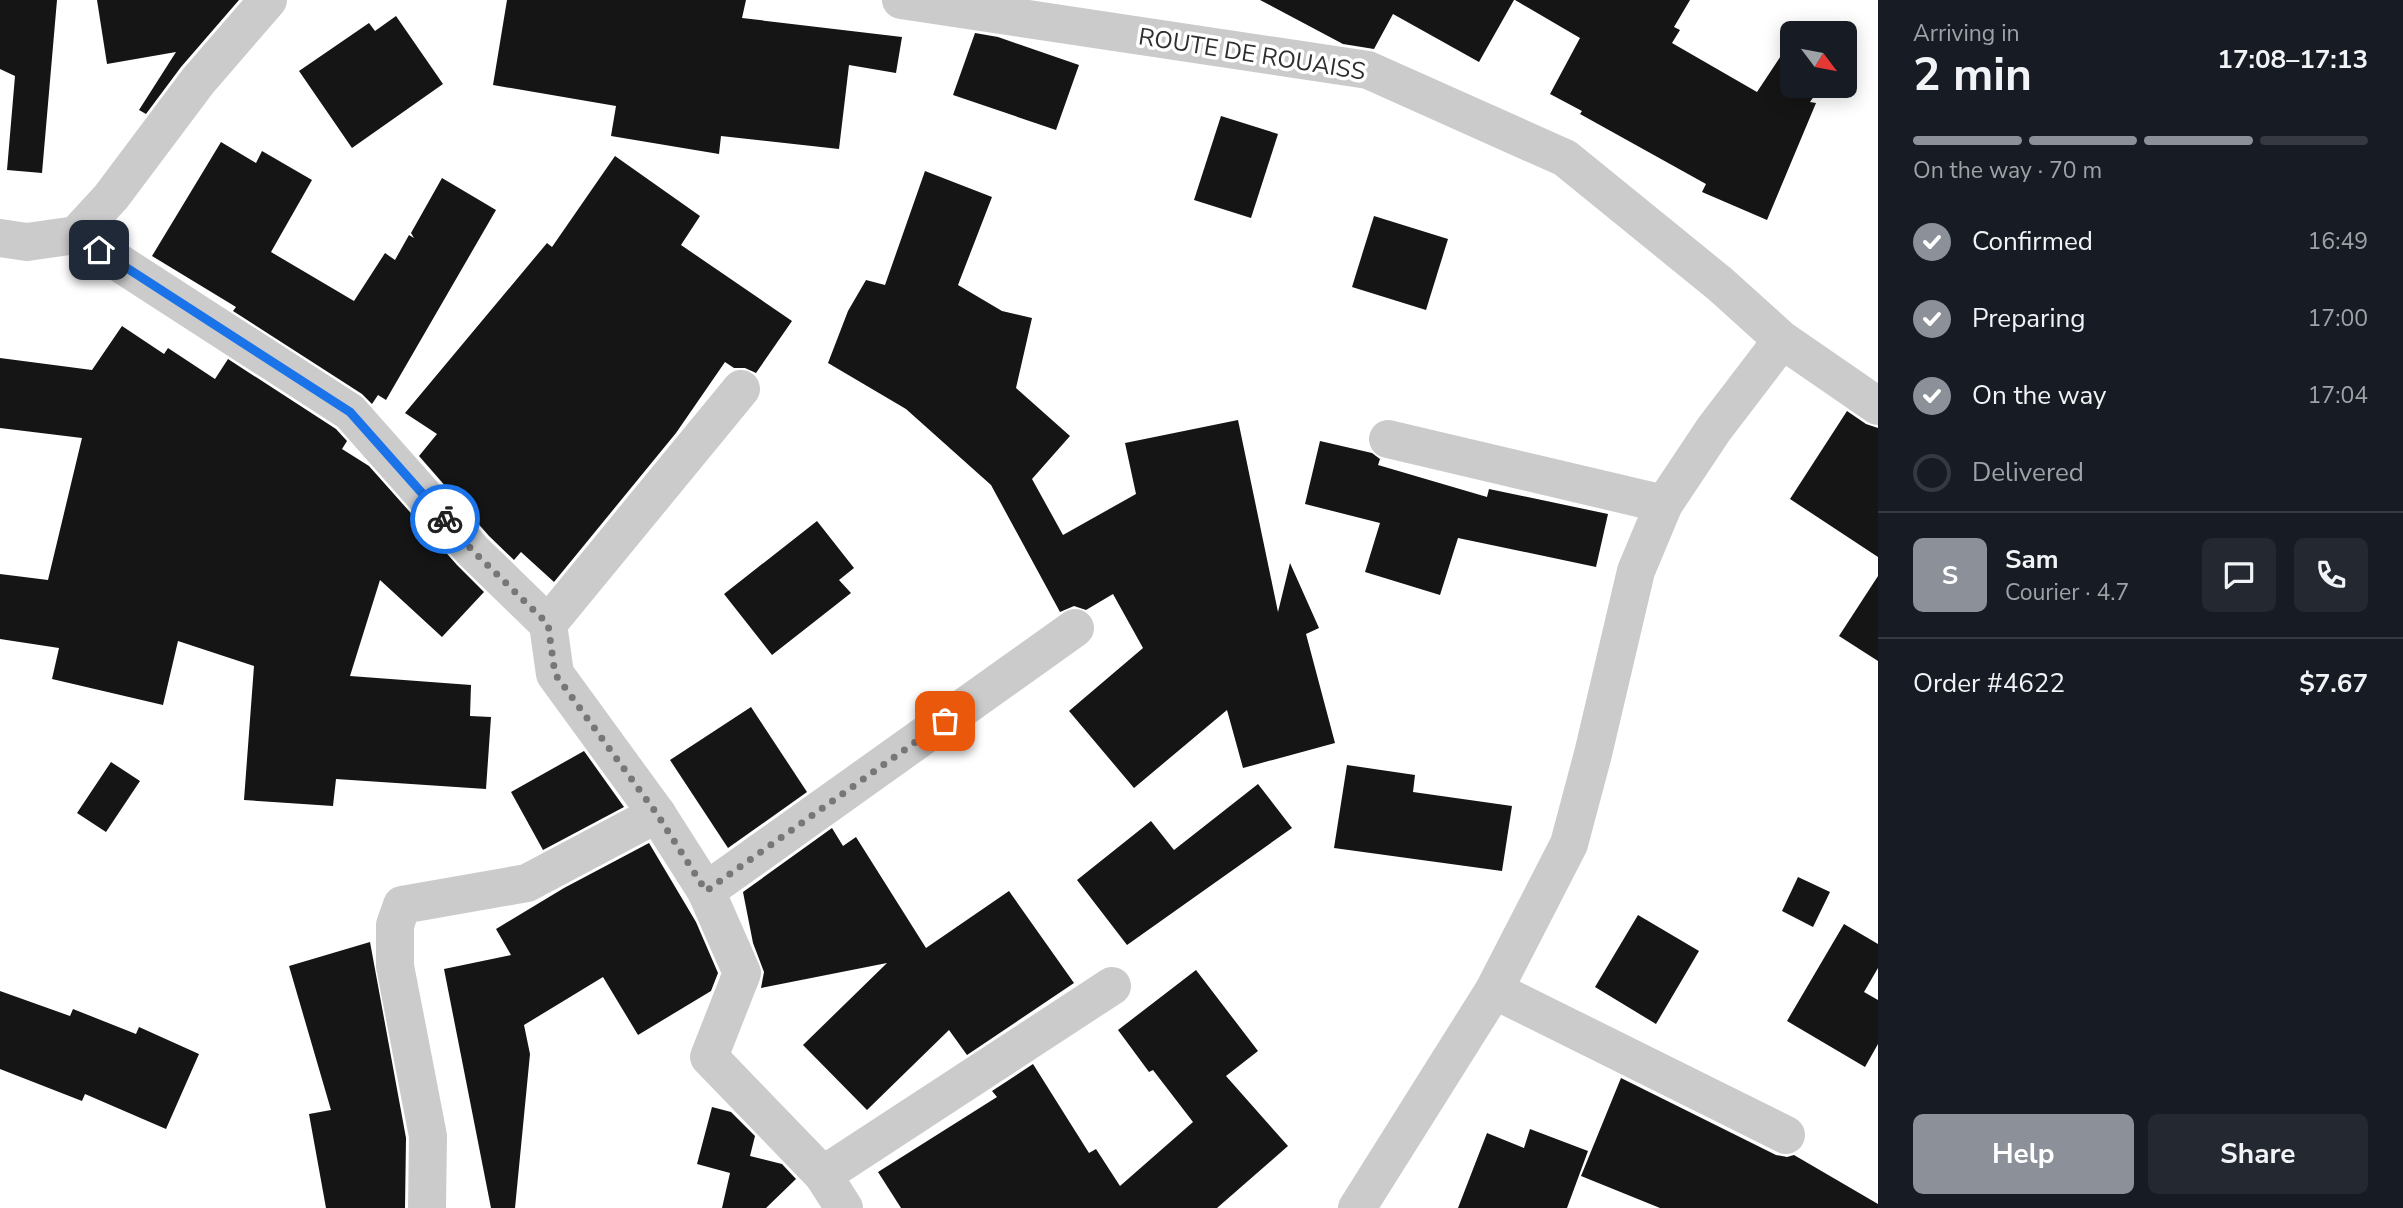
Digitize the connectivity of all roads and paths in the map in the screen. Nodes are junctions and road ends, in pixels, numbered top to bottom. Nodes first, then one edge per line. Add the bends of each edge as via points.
1 (268, 0) edge
2 (901, 0) edge
3 (76, 235) junction
4 (0, 238) edge
5 (1782, 340) junction
6 (741, 390) dead end
7 (1878, 406) edge
8 (1388, 439) dead end
9 (1664, 504) junction
10 (548, 624) junction
11 (1075, 628) dead end
12 (657, 814) junction
13 (706, 891) junction
14 (1112, 986) dead end
15 (1494, 989) junction
16 (1786, 1135) dead end
17 (823, 1175) junction
18 (427, 1208) edge
19 (844, 1208) edge
20 (1357, 1208) edge

1 - 3 street
2 - 5 street, ROUTE DE ROUAISS via 1368,70 1565,158
3 - 4 street via 27,242
3 - 10 street via 350,412 473,551
5 - 7 street, ROUTE DE ROUAISS
5 - 9 street
6 - 10 street
8 - 9 street
9 - 15 street via 1636,571 1569,844
10 - 12 street via 555,674
11 - 13 street
12 - 13 street
12 - 18 street via 527,883 402,905 395,925 395,966 428,1136
13 - 17 street via 742,974 709,1058
14 - 17 street
15 - 16 street
15 - 20 street
17 - 19 street

